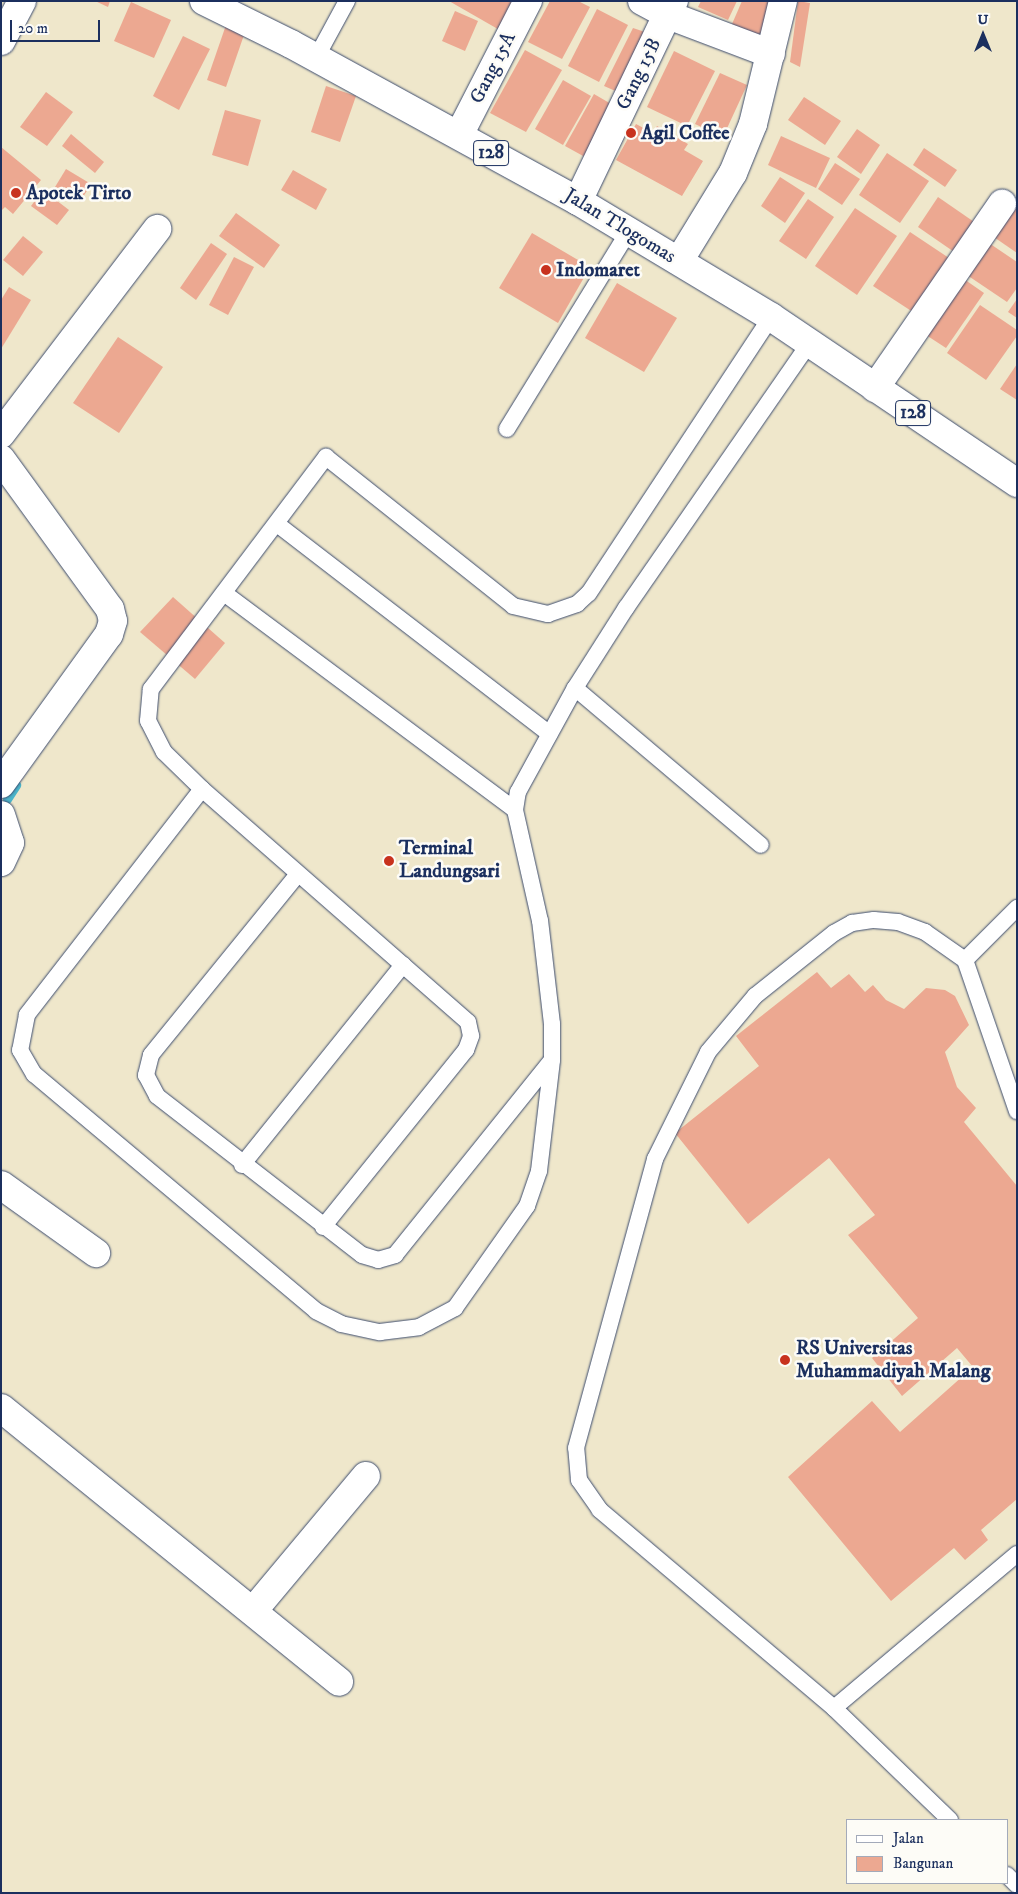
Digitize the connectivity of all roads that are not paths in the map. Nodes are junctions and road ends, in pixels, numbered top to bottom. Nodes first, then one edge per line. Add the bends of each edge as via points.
1 (22, 1) edge
2 (204, 1) edge
3 (347, 1) edge
4 (528, 1) edge
5 (642, 1) edge
6 (783, 1) edge
7 (671, 8) edge
8 (1, 41) edge
9 (771, 54) junction
10 (316, 58) junction
11 (459, 135) junction
12 (578, 201) junction
13 (1002, 204) dead end
14 (157, 229) dead end
15 (628, 232) junction
16 (679, 262) junction
17 (771, 317) junction
18 (809, 344) junction
19 (876, 388) junction
20 (507, 429) dead end
21 (4, 430) edge
22 (1, 459) edge
23 (1017, 483) edge
24 (277, 524) junction
25 (224, 593) junction
26 (575, 688) junction
27 (550, 734) junction
28 (1, 784) edge
29 (202, 789) junction
30 (515, 810) junction
31 (1, 815) edge
32 (761, 845) dead end
33 (1, 862) edge
34 (298, 874) junction
35 (1017, 908) edge
36 (964, 960) junction
37 (403, 964) junction
38 (552, 1060) junction
39 (1011, 1078) edge
40 (1017, 1111) edge
41 (242, 1165) junction
42 (1, 1185) edge
43 (324, 1227) junction
44 (96, 1252) dead end
45 (1, 1408) edge
46 (366, 1476) dead end
47 (1017, 1554) edge
48 (253, 1611) junction
49 (339, 1682) dead end
50 (834, 1708) junction
51 (949, 1819) edge
52 (1008, 1876) edge
53 (1017, 1885) edge

1 - 8 street
2 - 10 street, Jalan Tlogomas / 128
3 - 10 lane
4 - 11 street, Gang 15A
5 - 7 street
6 - 9 street
7 - 9 street
7 - 12 street, Gang 15B
9 - 16 street via 753,124 733,173
10 - 11 street, Jalan Tlogomas / 128
11 - 12 street, Jalan Tlogomas / 128
12 - 15 street, Jalan Tlogomas / 128
13 - 19 street
14 - 21 street
15 - 16 street, Jalan Tlogomas / 128
15 - 20 lane
16 - 17 street, Jalan Tlogomas / 128
17 - 18 street, Jalan Tlogomas / 128
17 - 24 lane via 589,593 563,611 548,614 513,606 326,457
18 - 19 street, Jalan Tlogomas / 128
18 - 26 lane via 626,608
19 - 23 street, Jalan Tlogomas / 128
22 - 28 street via 110,608 113,622 109,634
24 - 25 lane
24 - 27 lane
25 - 29 lane via 151,690 148,721 164,752
25 - 30 lane
26 - 27 lane
26 - 32 lane
27 - 30 lane via 518,792
29 - 34 lane
29 - 38 lane via 27,1015 20,1050 34,1074 316,1311 341,1324 380,1332 419,1328 455,1308 527,1206 539,1171
30 - 38 lane via 540,921 552,1024
31 - 33 street via 10,843
34 - 37 lane
34 - 41 lane via 151,1055 147,1066 149,1086 157,1096
35 - 36 lane
36 - 39 lane
36 - 50 lane via 926,932 898,922 874,920 852,923 834,933 755,996 708,1052 655,1159 576,1448 579,1480 600,1510
37 - 41 lane
37 - 43 lane via 468,1022 471,1036 466,1050
38 - 43 lane via 395,1256 378,1260 362,1256
39 - 40 lane
41 - 43 lane
42 - 44 street
45 - 48 street
46 - 48 street
47 - 50 lane
48 - 49 street
50 - 51 lane
52 - 53 lane

